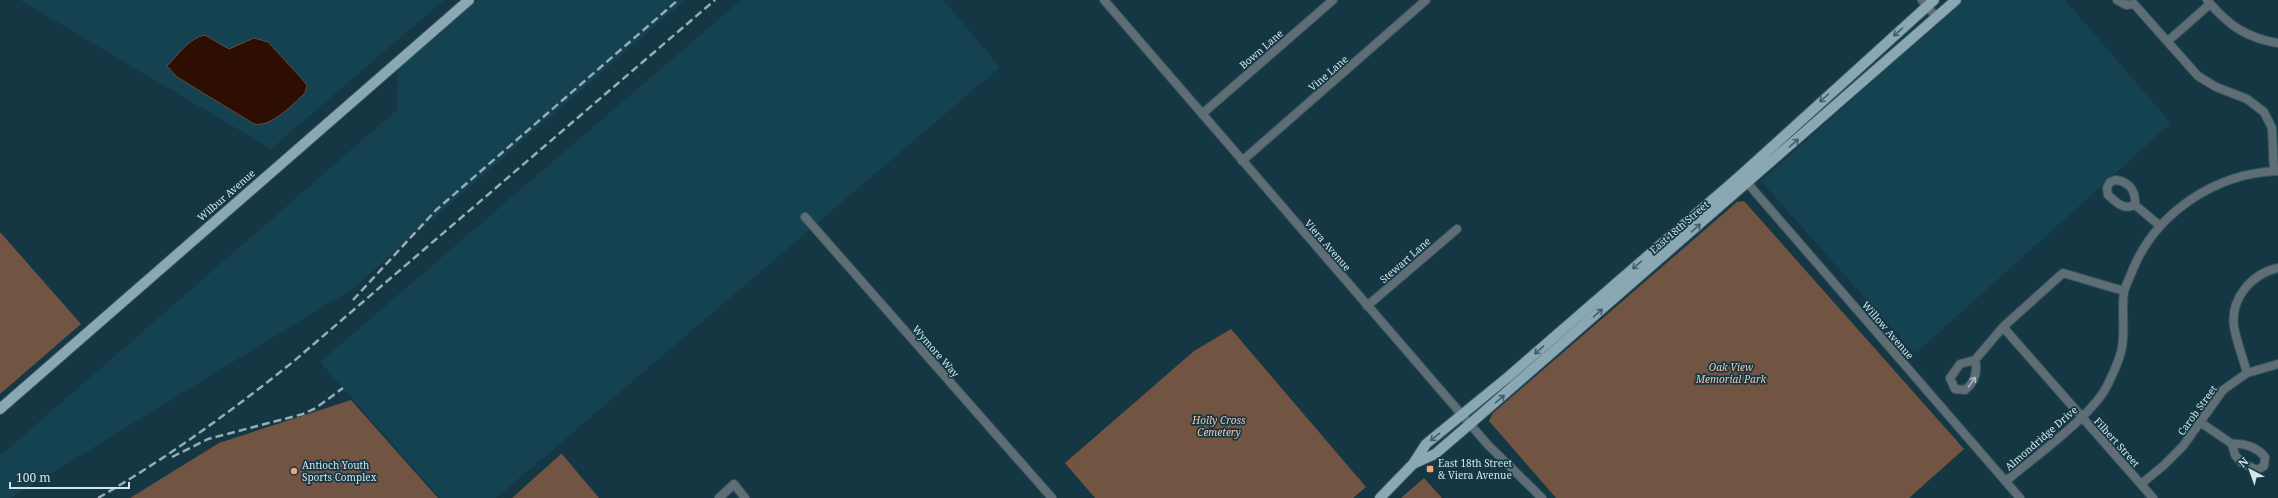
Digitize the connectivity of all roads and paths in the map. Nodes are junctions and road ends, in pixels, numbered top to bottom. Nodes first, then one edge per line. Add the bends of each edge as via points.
1 (469, 0) edge
2 (1104, 0) edge
3 (1333, 0) edge
4 (1426, 0) edge
5 (1956, 0) edge
6 (2117, 0) edge
7 (1928, 2) edge
8 (2135, 2) edge
9 (2208, 2) edge
10 (1936, 17) junction
11 (2168, 41) junction
12 (2278, 43) edge
13 (1202, 114) junction
14 (1242, 161) junction
15 (2276, 171) edge
16 (1741, 175) junction
17 (1748, 183) junction
18 (2135, 205) dead end
19 (805, 217) dead end
20 (2159, 225) junction
21 (1457, 229) dead end
22 (2278, 268) edge
23 (2124, 291) junction
24 (1367, 306) junction
25 (2003, 327) junction
26 (1975, 360) dead end
27 (2278, 364) edge
28 (2248, 373) junction
29 (0, 409) edge
30 (1462, 414) junction
31 (2082, 417) junction
32 (2200, 422) junction
33 (1470, 424) junction
34 (2232, 444) dead end
35 (1413, 464) junction
36 (2006, 481) junction
37 (2141, 484) junction
38 (719, 498) edge
39 (745, 498) edge
40 (1052, 498) edge
41 (1380, 498) edge
42 (1542, 498) edge
43 (2020, 498) edge
44 (2153, 498) edge

1 - 29 main road, Wilbur Avenue
2 - 13 street, Viera Avenue
3 - 13 street, Bown Lane
4 - 14 street, Vine Lane
5 - 10 main road, East 18th Street
6 - 8 street via 2126,5
7 - 10 street
7 -> 16 main road, East 18th Street
8 - 11 street
9 - 11 street
9 - 12 street via 2234,26 2257,40
17 -> 10 main road, East 18th Street
11 - 15 street via 2198,76 2216,88 2247,99 2264,112 2272,128
13 - 14 street, Viera Avenue
14 - 24 street, Viera Avenue
15 - 20 street, Almondridge Drive via 2242,176 2202,191
16 - 17 street, Willow Avenue
16 -> 30 main road, East 18th Street
33 -> 17 main road, East 18th Street
17 - 36 street, Willow Avenue
18 - 20 street
19 - 40 street, Wymore Way
20 - 23 street, Almondridge Drive via 2139,255
21 - 24 street, Stewart Lane
22 - 28 street via 2265,271 2246,285 2235,308 2234,326
23 - 25 street via 2063,272
23 - 31 street, Almondridge Drive via 2121,352 2107,388
24 - 30 street, Viera Avenue
25 - 26 street
25 - 31 street, Filbert Street
27 - 28 street, Carob Street
28 - 32 street, Carob Street via 2223,390
30 - 33 street, Viera Avenue
30 -> 35 main road, East 18th Street via 1426,444
31 - 36 street, Almondridge Drive
31 - 37 street, Filbert Street
32 - 34 street
32 - 37 street, Carob Street via 2183,446
33 - 35 main road, East 18th Street via 1434,454
33 - 42 street, Viera Avenue
35 - 41 main road, East 18th Street
36 - 43 street, Willow Avenue
37 - 44 street, Filbert Street
38 - 39 street via 734,484

